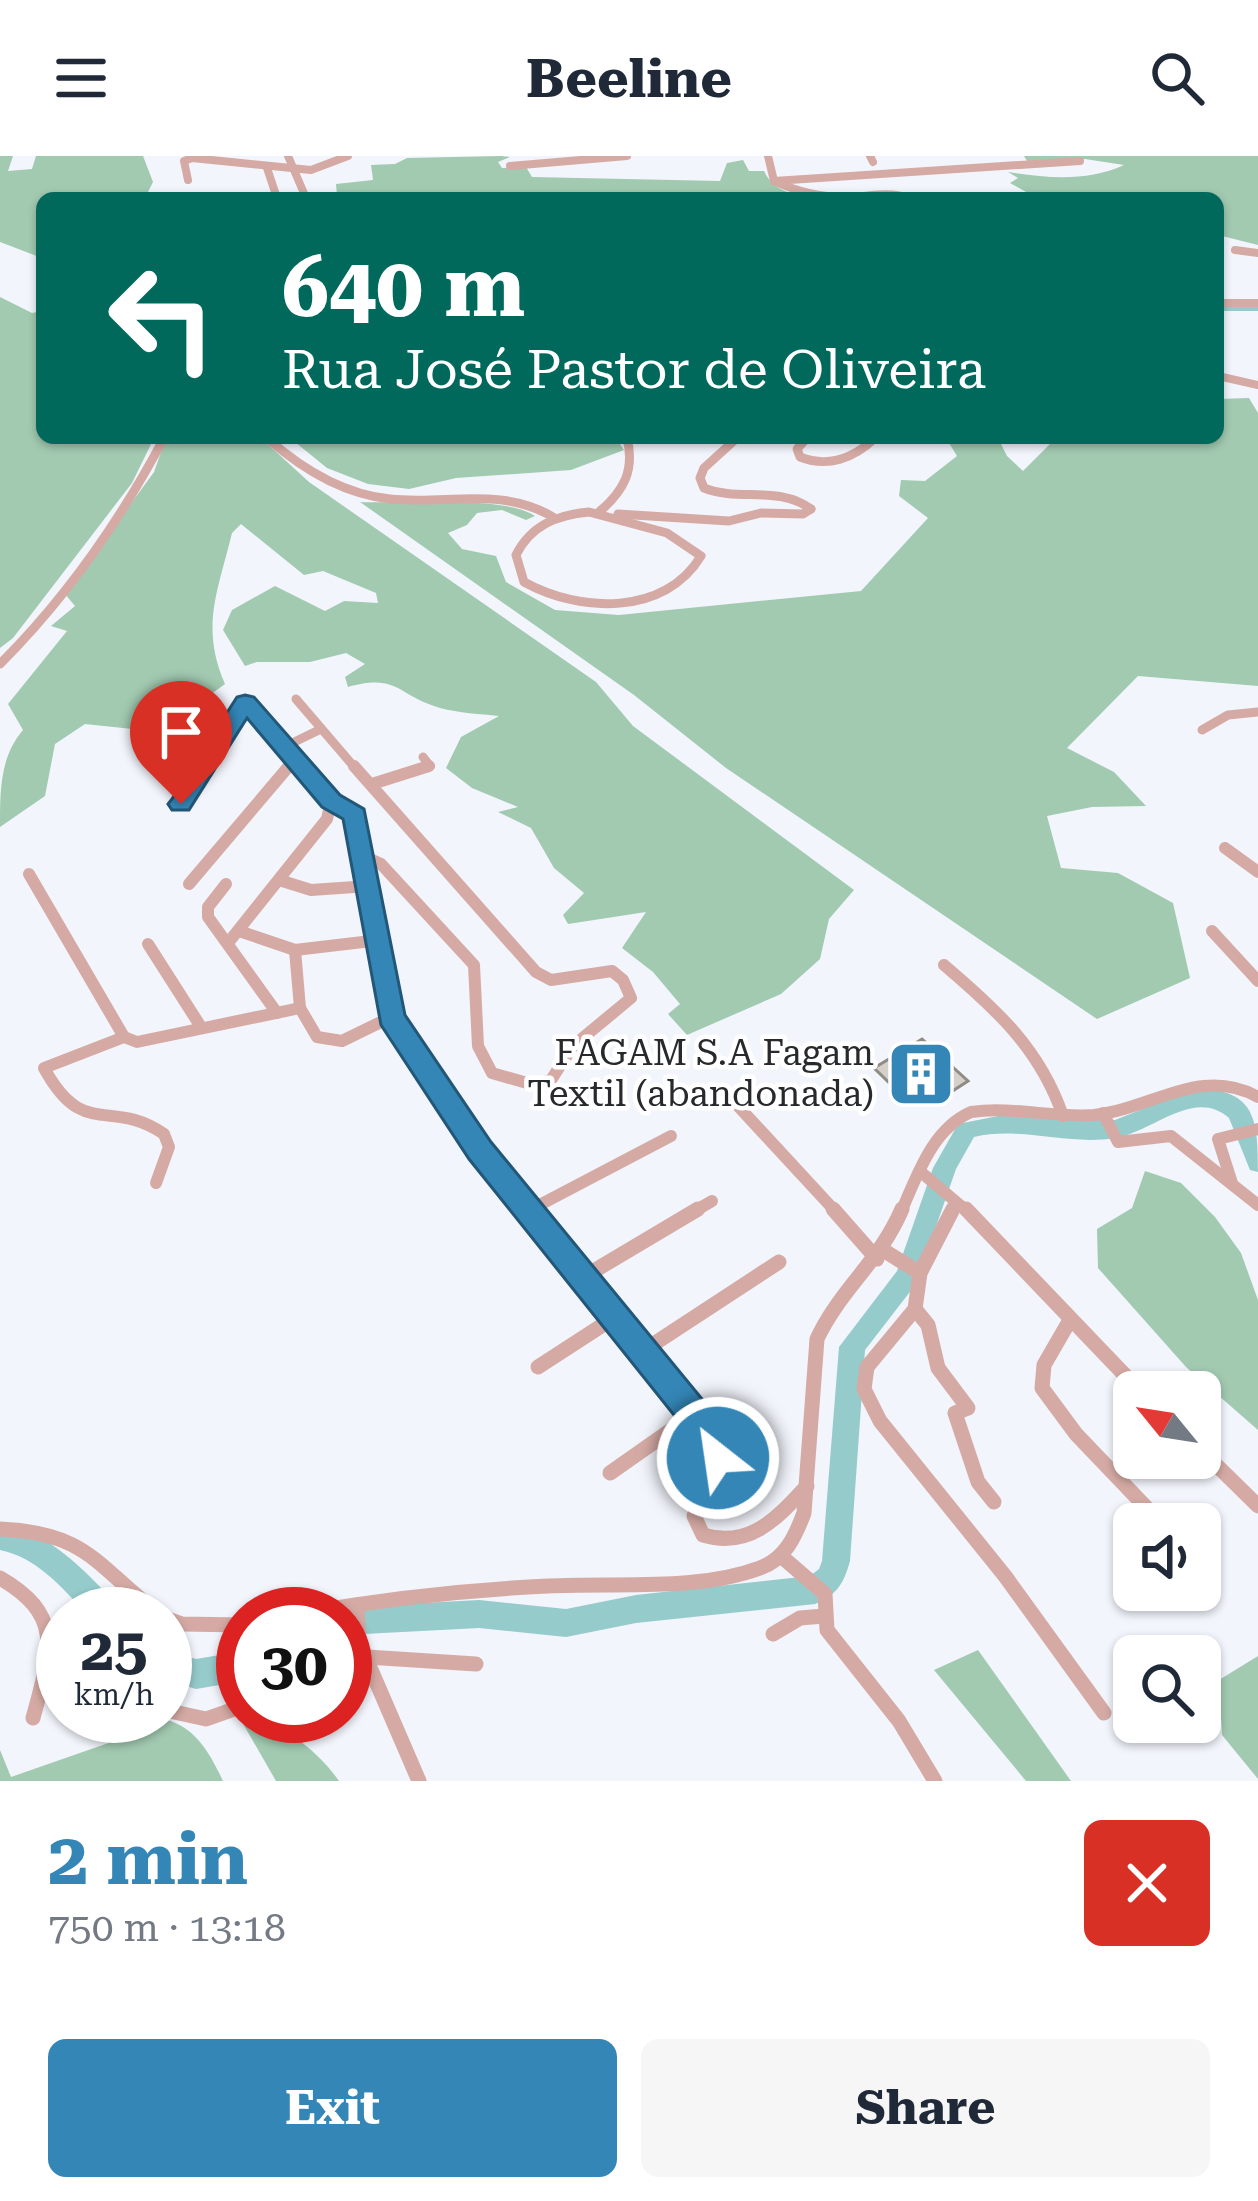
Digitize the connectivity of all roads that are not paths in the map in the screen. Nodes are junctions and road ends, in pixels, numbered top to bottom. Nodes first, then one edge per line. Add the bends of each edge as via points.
1 (288, 156) edge
2 (348, 156) edge
3 (627, 156) edge
4 (768, 156) edge
5 (204, 157) edge
6 (1080, 160) dead end
7 (510, 166) dead end
8 (267, 168) junction
9 (293, 169) junction
10 (188, 180) dead end
11 (774, 181) junction
12 (276, 192) edge
13 (303, 192) edge
14 (822, 192) edge
15 (1234, 250) dead end
16 (1258, 253) edge
17 (1224, 303) edge
18 (1258, 303) edge
19 (1224, 377) edge
20 (1258, 385) edge
21 (161, 444) edge
22 (275, 444) edge
23 (628, 444) edge
24 (730, 444) edge
25 (803, 444) edge
26 (868, 444) edge
27 (602, 513) junction
28 (554, 517) junction
29 (0, 664) edge
30 (296, 699) dead end
31 (1258, 712) edge
32 (321, 729) junction
33 (1202, 730) dead end
34 (284, 747) junction
35 (422, 757) dead end
36 (294, 761) junction
37 (372, 784) junction
38 (331, 801) junction
39 (181, 804) dead end
40 (327, 820) junction
41 (358, 825) junction
42 (1225, 848) dead end
43 (363, 856) junction
44 (1258, 872) edge
45 (29, 874) dead end
46 (279, 880) junction
47 (189, 884) dead end
48 (226, 884) dead end
49 (368, 886) junction
50 (238, 931) junction
51 (1212, 931) dead end
52 (380, 940) junction
53 (228, 943) junction
54 (148, 944) dead end
55 (295, 950) junction
56 (944, 965) dead end
57 (1258, 981) edge
58 (300, 1008) junction
59 (278, 1013) junction
60 (391, 1017) junction
61 (201, 1027) junction
62 (124, 1037) junction
63 (1258, 1097) edge
64 (738, 1106) dead end
65 (1063, 1116) junction
66 (1105, 1118) junction
67 (1258, 1129) edge
68 (670, 1136) dead end
69 (934, 1180) junction
70 (156, 1183) dead end
71 (1232, 1184) junction
72 (712, 1201) dead end
73 (956, 1204) junction
74 (1258, 1205) edge
75 (528, 1211) junction
76 (883, 1254) junction
77 (779, 1262) dead end
78 (918, 1271) junction
79 (583, 1278) junction
80 (915, 1309) junction
81 (615, 1317) junction
82 (1070, 1320) junction
83 (643, 1351) junction
84 (538, 1367) dead end
85 (1121, 1371) edge
86 (694, 1414) junction
87 (1221, 1470) edge
88 (610, 1473) dead end
89 (807, 1486) junction
90 (994, 1502) dead end
91 (1142, 1503) edge
92 (1258, 1506) edge
93 (0, 1529) edge
94 (781, 1556) junction
95 (0, 1578) edge
96 (130, 1587) edge
97 (372, 1605) edge
98 (824, 1616) junction
99 (773, 1634) dead end
100 (372, 1650) edge
101 (476, 1664) dead end
102 (372, 1670) edge
103 (1104, 1713) dead end
104 (33, 1718) dead end
105 (419, 1781) edge
106 (934, 1781) edge

1 - 9 street
2 - 9 street
3 - 7 street
4 - 11 street
5 - 8 street
5 - 10 street via 184,161
6 - 11 street
8 - 9 street
8 - 12 street
9 - 13 street
11 - 14 street
15 - 16 street
17 - 18 street
19 - 20 street
21 - 29 street via 34,630
22 - 28 street via 350,491 394,500 518,502
23 - 27 street via 625,486
24 - 27 street via 704,467 704,488 796,499 808,512 728,521
25 - 26 street via 797,453 825,464
27 - 28 street
27 - 28 street via 692,543 701,556 696,569 668,592 638,602 534,589 518,574 515,555
30 - 32 street
31 - 33 street via 1228,715
32 - 34 street
32 - 37 street
34 - 36 street
34 - 39 street via 245,702
35 - 37 street via 430,766
36 - 38 street
36 - 47 street
37 - 43 street via 536,972 551,980 606,970 631,998 573,1046 551,1080 534,1085 492,1073 478,1046 474,965 381,864
38 - 40 street
38 - 41 street via 349,808
40 - 41 street
40 - 46 street
41 - 43 street
42 - 44 street
43 - 49 street
45 - 62 street
46 - 49 street via 311,890
46 - 50 street
48 - 53 street via 206,911
49 - 52 street
50 - 53 street
50 - 55 street
51 - 57 street
52 - 55 street
52 - 60 street
53 - 59 street
54 - 61 street
55 - 58 street
56 - 65 street via 1026,1038 1047,1068
58 - 59 street
58 - 60 street via 311,1031 329,1042
59 - 61 street
60 - 75 street
61 - 62 street via 137,1042
62 - 70 street via 44,1068 69,1108 139,1120 164,1134 169,1147
63 - 66 street via 1212,1084
64 - 76 street
65 - 66 street
65 - 69 street via 965,1113 944,1131
66 - 71 street via 1123,1144 1172,1136
67 - 71 street via 1219,1137
68 - 75 street
69 - 73 street
69 - 76 street
71 - 74 street
72 - 79 street
73 - 78 street
73 - 82 street
75 - 79 street
76 - 78 street
76 - 89 street via 818,1335
77 - 83 street
78 - 80 street
79 - 81 street
80 - 90 street via 928,1325 938,1368 968,1408 955,1413 978,1482
80 - 103 street via 868,1367 867,1400
81 - 83 street
81 - 84 street
82 - 85 street
82 - 91 street via 1044,1365 1042,1388
83 - 86 street
86 - 88 street
86 - 89 street via 718,1458 694,1516 703,1535 748,1538
87 - 92 street
89 - 94 street
93 - 96 street via 80,1541
94 - 97 street via 735,1575
94 - 98 street via 825,1594
95 - 104 street via 23,1589 49,1624
98 - 99 street via 800,1618
98 - 106 street
100 - 101 street
102 - 105 street

